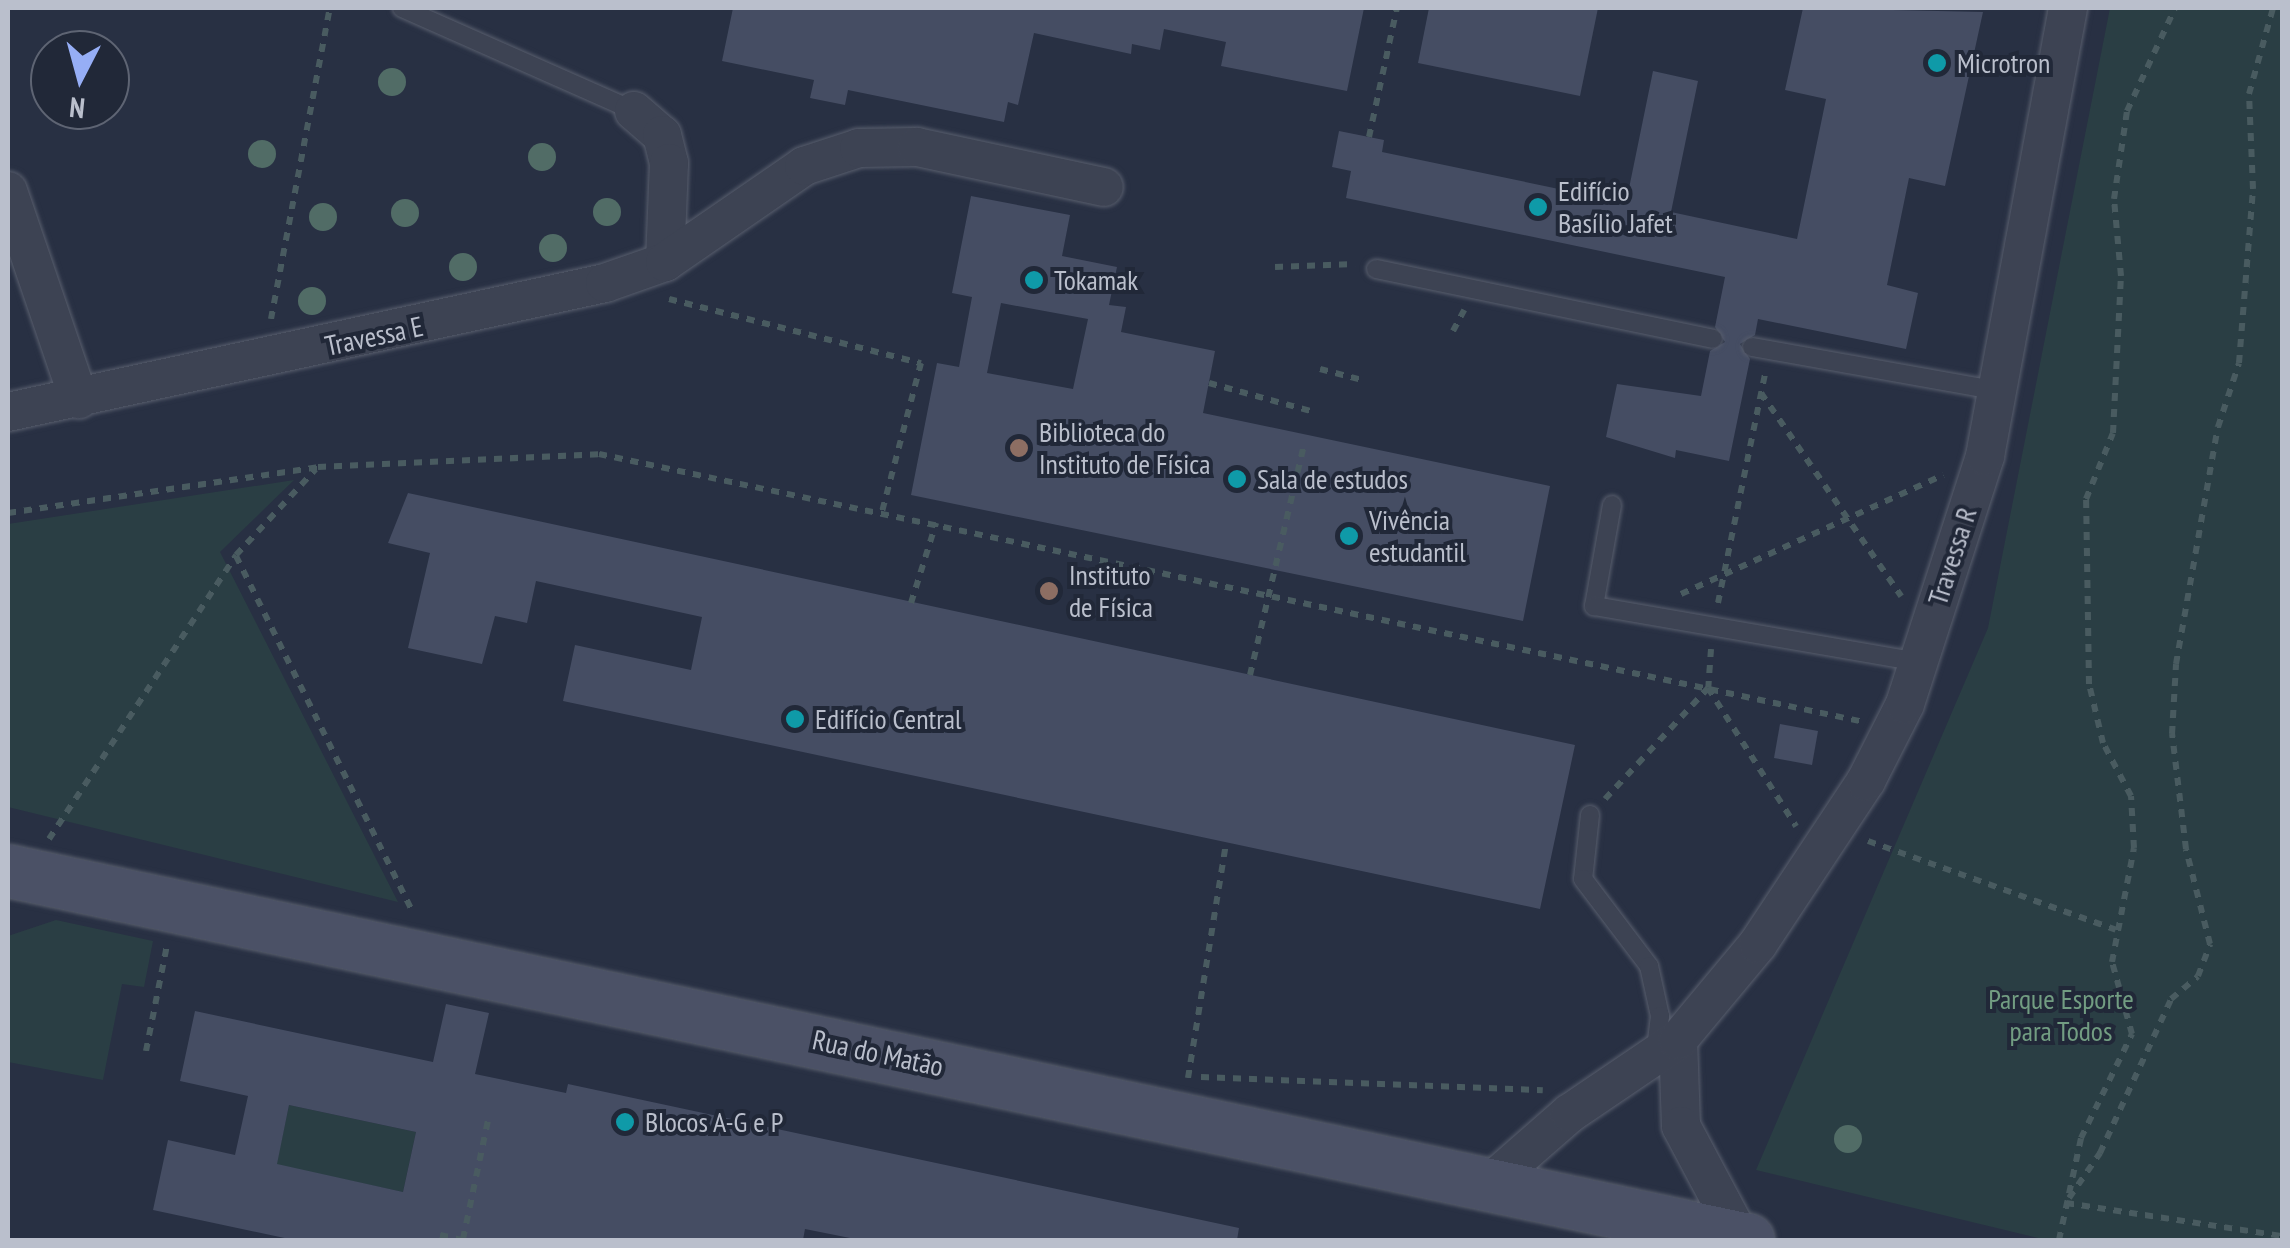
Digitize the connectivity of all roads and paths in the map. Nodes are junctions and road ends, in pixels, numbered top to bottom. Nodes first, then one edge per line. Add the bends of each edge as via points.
1 (330, 8) edge
2 (402, 8) edge
3 (1396, 8) edge
4 (2068, 8) edge
5 (2175, 8) edge
6 (2273, 8) edge
7 (634, 111) joint
8 (1369, 137) dead end
9 (1104, 187) dead end
10 (8, 192) edge
11 (665, 262) junction
12 (1343, 262) dead end
13 (1274, 267) dead end
14 (1376, 269) dead end
15 (604, 284) junction
16 (1713, 339) dead end
17 (1761, 349) joint
18 (263, 360) junction
19 (1320, 369) dead end
20 (1362, 380) dead end
21 (1210, 382) dead end
22 (1998, 392) junction
23 (1761, 393) junction
24 (80, 399) junction
25 (1311, 411) dead end
26 (8, 412) edge
27 (1304, 445) dead end
28 (1985, 456) junction
29 (318, 467) junction
30 (1612, 505) dead end
31 (882, 512) junction
32 (8, 514) edge
33 (1847, 518) junction
34 (936, 524) junction
35 (236, 555) junction
36 (1725, 573) junction
37 (1272, 593) junction
38 (1681, 594) dead end
39 (911, 602) dead end
40 (1712, 626) junction
41 (1923, 648) junction
42 (1250, 675) dead end
43 (1708, 688) junction
44 (1893, 728) junction
45 (1590, 815) joint
46 (1226, 842) dead end
47 (1889, 850) dead end
48 (1816, 856) junction
49 (28, 872) edge
50 (174, 906) junction
51 (2116, 930) junction
52 (436, 960) junction
53 (1667, 1046) junction
54 (146, 1052) dead end
55 (1180, 1090) junction
56 (1600, 1092) junction
57 (489, 1116) dead end
58 (1490, 1183) junction
59 (2066, 1204) junction
60 (440, 1235) dead end
61 (2282, 1236) edge
62 (462, 1240) edge
63 (1744, 1240) edge
64 (2059, 1240) edge

1 - 18 path
2 - 7 lane
3 - 8 path
4 - 22 street, Travessa R
5 - 51 path via 2128,111 2114,199 2121,276 2113,432 2086,499 2089,684 2102,743 2132,796 2134,848
6 - 59 path via 2250,94 2253,190 2239,363 2184,596 2174,699 2186,849 2210,944 2198,976 2171,1000 2100,1152
7 - 11 street via 662,135 669,164
9 - 11 street, Travessa E via 917,147 859,148 804,166
10 - 24 street
11 - 15 street, Travessa E
12 - 13 path
14 - 16 lane
15 - 18 street, Travessa E
15 - 31 path via 921,363
17 - 22 lane
17 - 23 path
18 - 24 street, Travessa E
19 - 20 path
21 - 25 path
22 - 28 street, Travessa R
23 - 33 path
23 - 36 path
24 - 26 street, Travessa E
27 - 37 path
28 - 33 path
28 - 41 street, Travessa R
29 - 31 path via 599,454
29 - 32 path
29 - 35 path
30 - 40 lane via 1594,606
31 - 34 path
33 - 36 path
33 - 41 path
34 - 37 path
34 - 39 path
35 - 49 path
35 - 52 path
36 - 38 path
37 - 42 path
37 - 43 path
40 - 41 lane
40 - 43 path
41 - 44 street, Travessa R
43 - 44 path
43 - 45 path
43 - 48 path
44 - 48 street, Travessa R
45 - 53 lane via 1584,879 1649,966
46 - 55 path
47 - 51 path
48 - 53 street, Travessa R via 1758,944
49 - 50 street, Rua do Matão
50 - 52 street, Rua do Matão
50 - 54 path
51 - 59 path via 2112,962 2132,1034 2081,1138
52 - 55 street, Rua do Matão
53 - 56 street, Travessa R
53 - 63 street via 1681,1126
55 - 56 path
55 - 58 street, Rua do Matão
56 - 58 street, Travessa R
57 - 62 path
58 - 63 street, Rua do Matão
59 - 61 path
59 - 64 path
60 - 62 path

